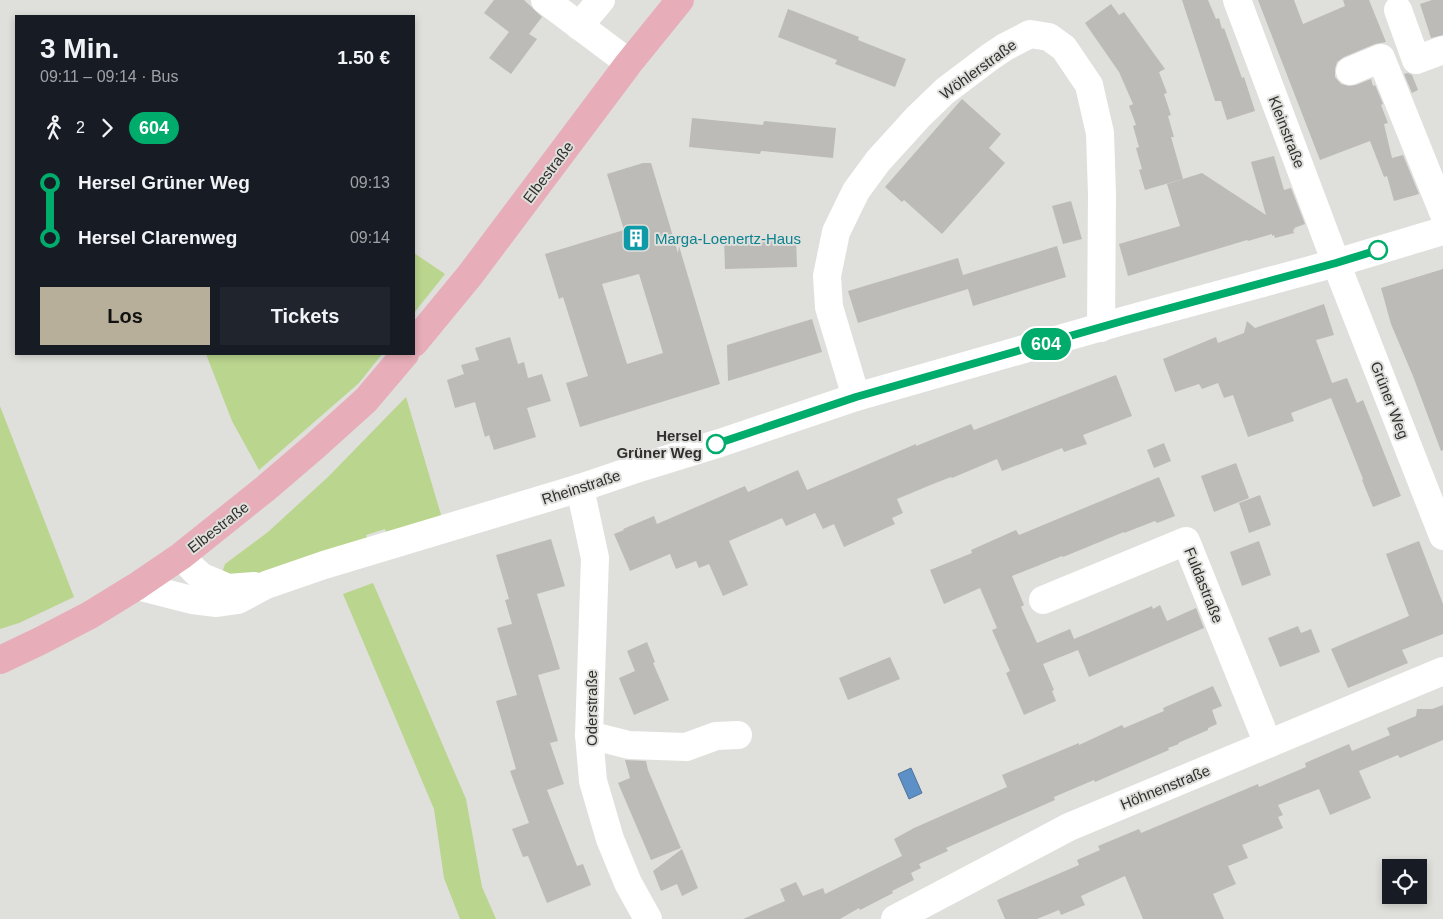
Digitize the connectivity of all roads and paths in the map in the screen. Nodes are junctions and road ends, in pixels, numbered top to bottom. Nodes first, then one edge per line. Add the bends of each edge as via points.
1 (545, 0) edge
2 (602, 0) edge
3 (680, 0) edge
4 (1237, 0) edge
5 (1398, 10) dead end
6 (579, 26) junction
7 (1443, 50) edge
8 (629, 63) junction
9 (1350, 71) dead end
10 (1443, 212) edge
11 (1443, 231) edge
12 (1336, 263) junction
13 (1101, 328) junction
14 (415, 342) edge
15 (404, 355) edge
16 (856, 397) junction
17 (580, 488) junction
18 (1443, 536) edge
19 (180, 556) junction
20 (266, 585) junction
21 (136, 586) junction
22 (1043, 600) dead end
23 (0, 660) edge
24 (1443, 671) edge
25 (589, 735) junction
26 (738, 735) dead end
27 (1268, 744) junction
28 (648, 919) edge
29 (895, 919) edge

1 - 6 street
2 - 6 street
3 - 8 main road, Elbestraße
4 - 12 street, Kleinstraße
5 - 7 street via 1416,60
6 - 8 street
8 - 14 main road, Elbestraße via 470,275
9 - 10 street via 1381,58
11 - 12 street, Rheinstraße
12 - 13 street, Rheinstraße
12 - 18 street, Grüner Weg
13 - 16 street, Rheinstraße
13 - 16 street, Wöhlerstraße via 1100,133 1089,85 1064,48 1049,37 1030,34 1005,47 945,90 918,117 856,191 836,232 827,276 829,307
15 - 19 main road, Elbestraße via 366,400 316,446
16 - 17 street, Rheinstraße
17 - 20 street, Rheinstraße
17 - 25 street, Oderstraße via 595,558
19 - 20 street, Rheinstraße via 202,577 228,588
19 - 21 main road, Elbestraße
20 - 21 street, Rheinstraße via 238,600 217,603
21 - 23 main road, Elbestraße via 73,624
22 - 27 street, Fuldastraße via 1186,541
24 - 27 street, Höhnenstraße
25 - 26 street via 629,745 686,747 716,736
25 - 28 street, Oderstraße via 593,781 610,839 628,883
27 - 29 street, Höhnenstraße via 1069,826

